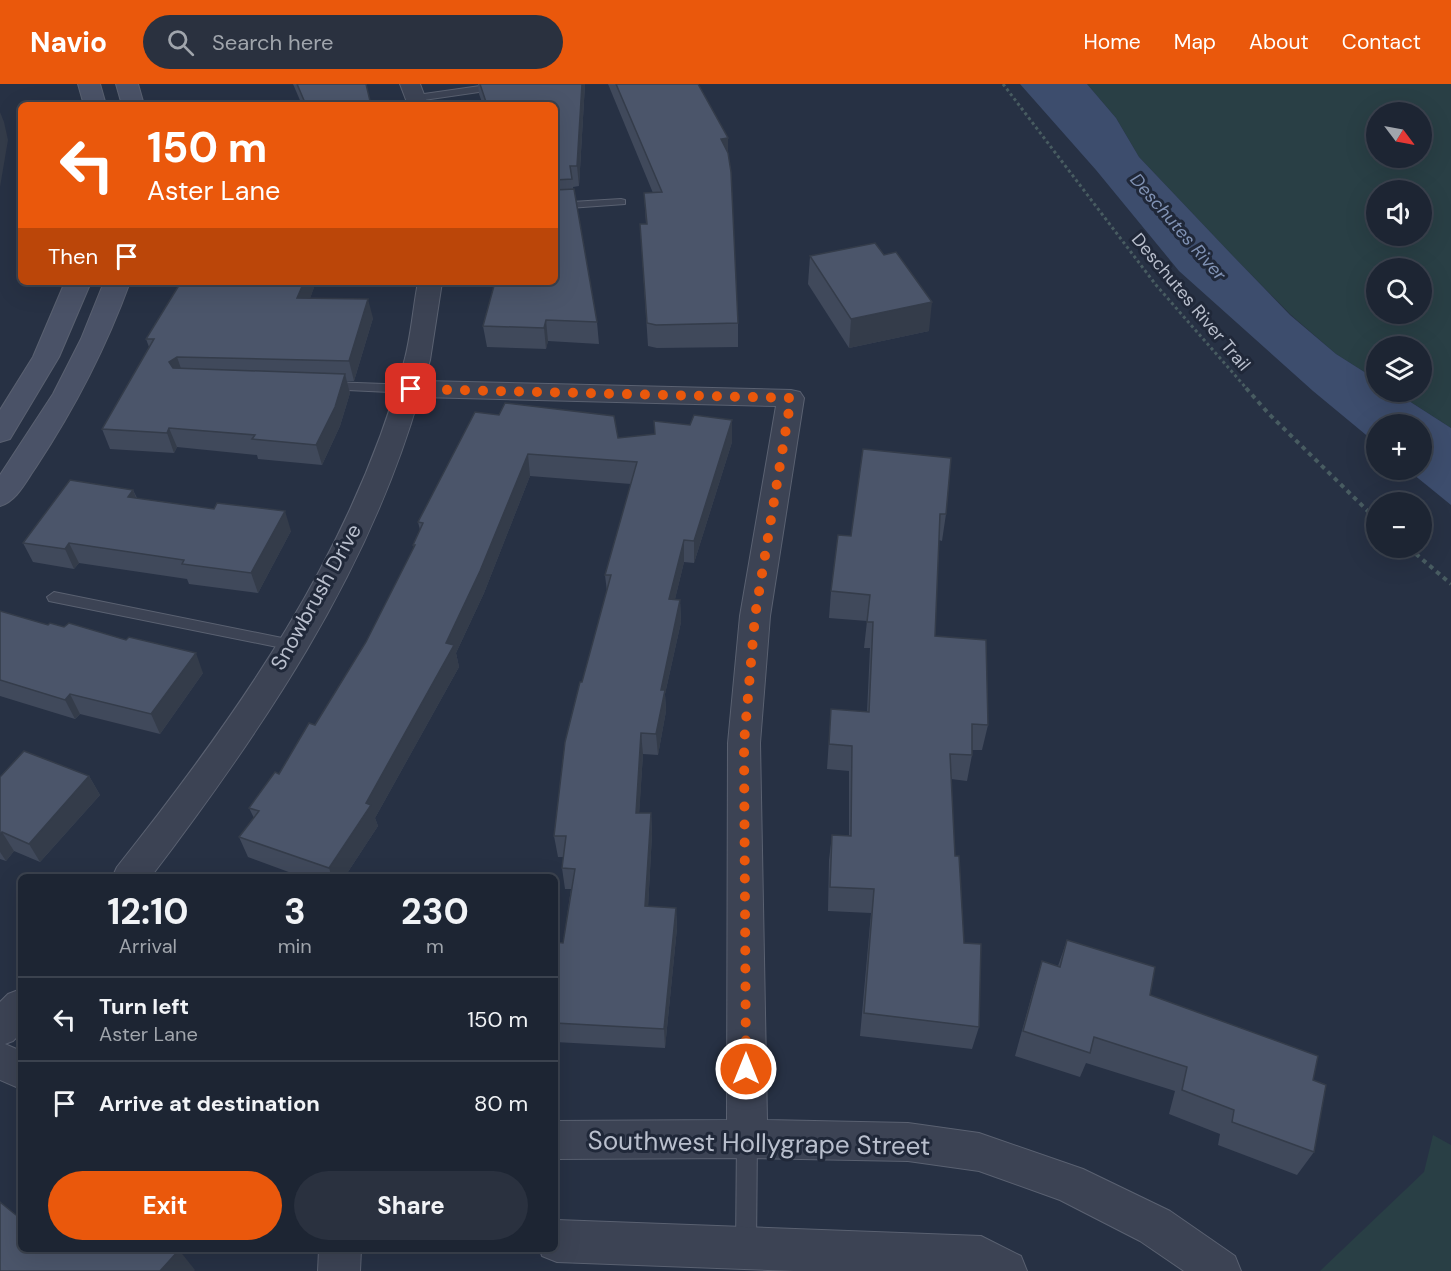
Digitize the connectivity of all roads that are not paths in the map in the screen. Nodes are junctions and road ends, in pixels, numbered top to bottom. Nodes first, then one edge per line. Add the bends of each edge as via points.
1 (89, 84) edge
2 (127, 84) edge
3 (514, 84) edge
4 (415, 96) edge
5 (94, 102) edge
6 (132, 102) edge
7 (621, 202) dead end
8 (558, 206) edge
9 (77, 285) edge
10 (116, 285) edge
11 (429, 285) edge
12 (316, 386) edge
13 (411, 389) junction
14 (0, 433) edge
15 (0, 496) edge
16 (54, 597) dead end
17 (292, 645) junction
18 (132, 874) edge
19 (18, 1009) edge
20 (0, 1029) edge
21 (0, 1060) edge
22 (18, 1069) edge
23 (747, 1139) junction
24 (558, 1140) edge
25 (558, 1241) edge
26 (746, 1248) junction
27 (340, 1252) edge
28 (339, 1271) edge
29 (1006, 1271) edge
30 (1220, 1271) edge

1 - 5 main road
2 - 6 main road
3 - 4 lane
7 - 8 lane
9 - 14 main road via 46,357
10 - 15 main road via 64,399
11 - 13 street, Snowbrush Drive
12 - 13 lane
13 - 17 street, Snowbrush Drive via 384,465 341,560
13 - 23 street via 791,398 755,616 744,743
16 - 17 lane
17 - 18 street, Snowbrush Drive via 241,728
19 - 20 street
21 - 22 street
23 - 24 street, Southwest Hollygrape Street
23 - 26 lane
23 - 30 street, Southwest Hollygrape Street via 908,1142 979,1152 1069,1183 1155,1226
25 - 26 street
26 - 29 street via 981,1257
27 - 28 street

